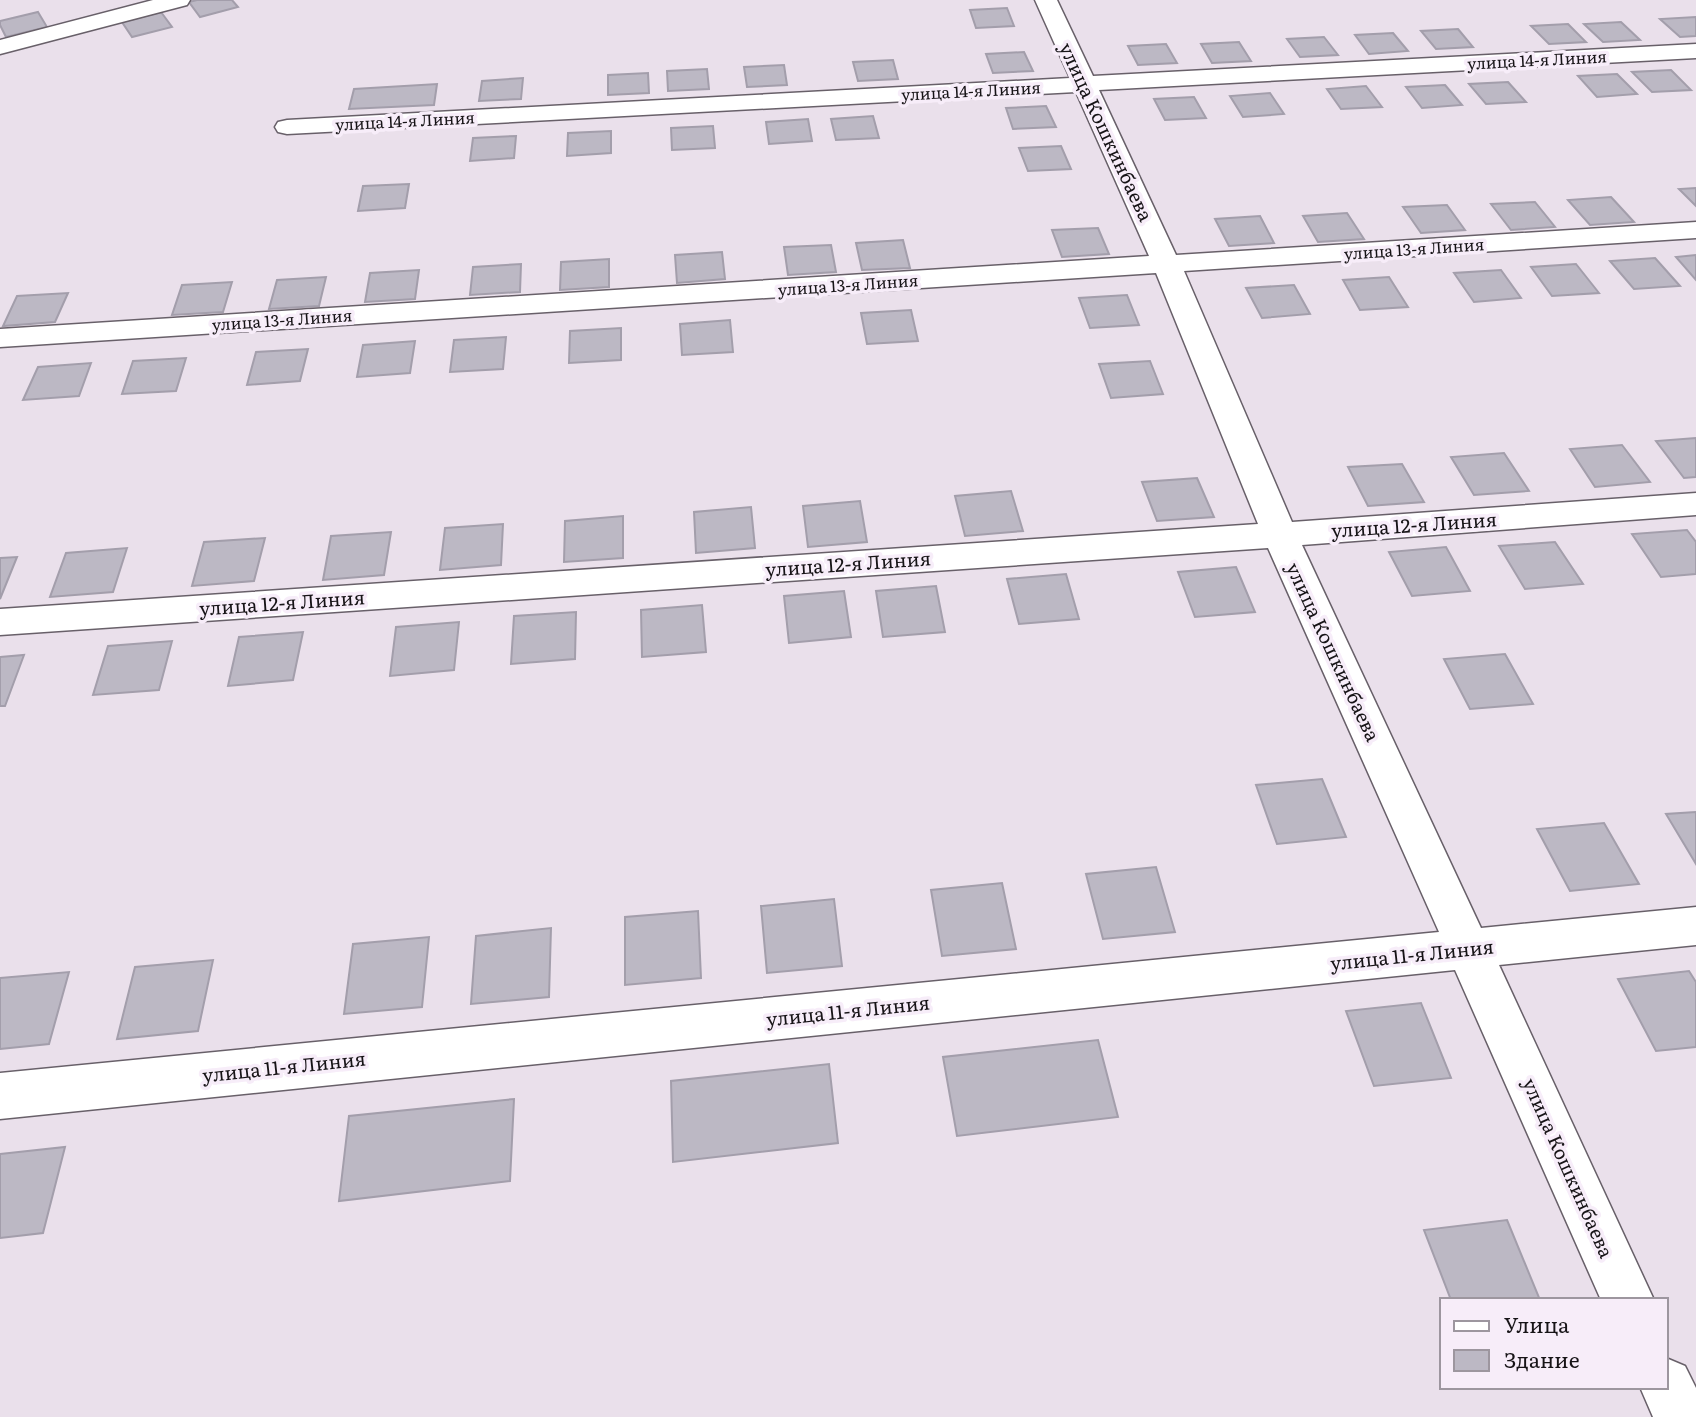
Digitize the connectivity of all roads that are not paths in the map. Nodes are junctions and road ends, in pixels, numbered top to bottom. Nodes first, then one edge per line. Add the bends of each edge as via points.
1 (179, 0) edge
2 (1046, 0) edge
3 (0, 47) edge
4 (1696, 51) edge
5 (1084, 85) junction
6 (287, 127) dead end
7 (1696, 230) edge
8 (1167, 265) junction
9 (0, 338) edge
10 (1696, 504) edge
11 (1280, 535) junction
12 (0, 622) edge
13 (1696, 926) edge
14 (1468, 949) junction
15 (0, 1096) edge
16 (1627, 1298) edge
17 (1668, 1389) edge
18 (1681, 1417) edge

1 - 3 street
2 - 5 street, улица Кошкинбаева
4 - 5 street, улица 14-я Линия
5 - 6 street, улица 14-я Линия
5 - 8 street, улица Кошкинбаева
7 - 8 street, улица 13-я Линия
8 - 9 street, улица 13-я Линия
8 - 11 street, улица Кошкинбаева
10 - 11 street, улица 12-я Линия
11 - 12 street, улица 12-я Линия
11 - 14 street, улица Кошкинбаева
13 - 14 street, улица 11-я Линия
14 - 15 street, улица 11-я Линия
14 - 16 street, улица Кошкинбаева
17 - 18 street

